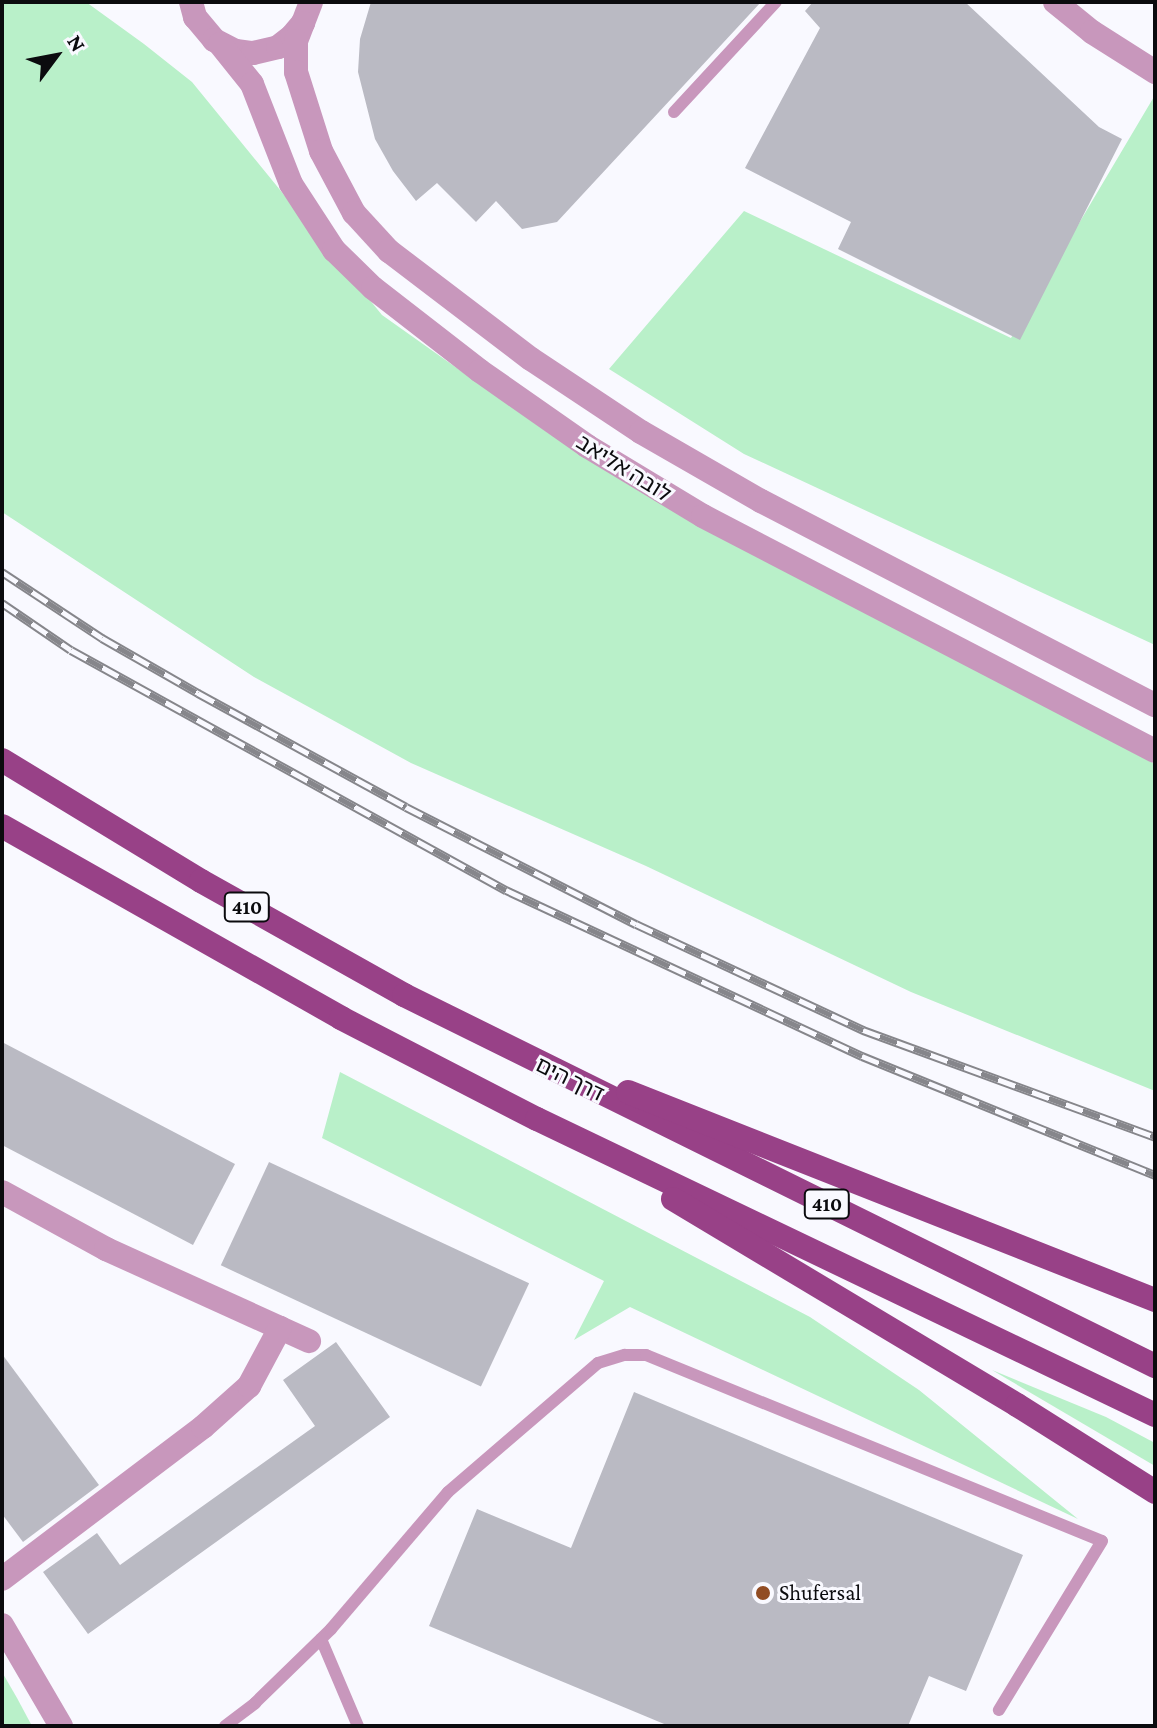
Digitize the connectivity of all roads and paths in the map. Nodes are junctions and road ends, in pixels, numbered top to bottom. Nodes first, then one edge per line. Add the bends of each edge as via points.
1 (183, 2) edge
2 (776, 2) edge
3 (1055, 2) edge
4 (307, 12) edge
5 (195, 13) edge
6 (220, 44) junction
7 (1155, 72) edge
8 (674, 112) dead end
9 (1155, 705) edge
10 (1155, 751) edge
11 (2, 760) edge
12 (2, 826) edge
13 (498, 1044) junction
14 (537, 1119) junction
15 (2, 1192) edge
16 (1155, 1300) edge
17 (280, 1328) junction
18 (309, 1341) dead end
19 (1155, 1366) edge
20 (1155, 1415) edge
21 (1155, 1492) edge
22 (2, 1579) edge
23 (2, 1625) edge
24 (321, 1639) junction
25 (999, 1710) dead end
26 (61, 1726) edge
27 (225, 1726) edge
28 (358, 1726) edge

1 - 5 street, לובה אליאב
2 - 8 lane
3 - 7 street
4 - 6 street via 292,36 270,50 244,52
4 - 9 street, לובה אליאב via 296,41 295,63 317,142 349,206 389,251 531,359 653,439 761,501
5 - 6 street, לובה אליאב
6 - 10 street, לובה אליאב via 252,84 291,184 322,234 360,277 468,362 587,446 703,516
11 - 13 main road, דרך הים / 410 via 201,881
12 - 14 main road, 410 via 341,1018
13 - 16 main road via 749,1137
13 - 19 main road, דרך הים / 410
14 - 20 main road, 410
14 - 21 main road
15 - 17 street via 106,1249
17 - 18 street
17 - 22 street via 249,1386
23 - 26 street
24 - 25 lane via 448,1492 598,1363 646,1355 1102,1541
24 - 27 lane
24 - 28 lane

